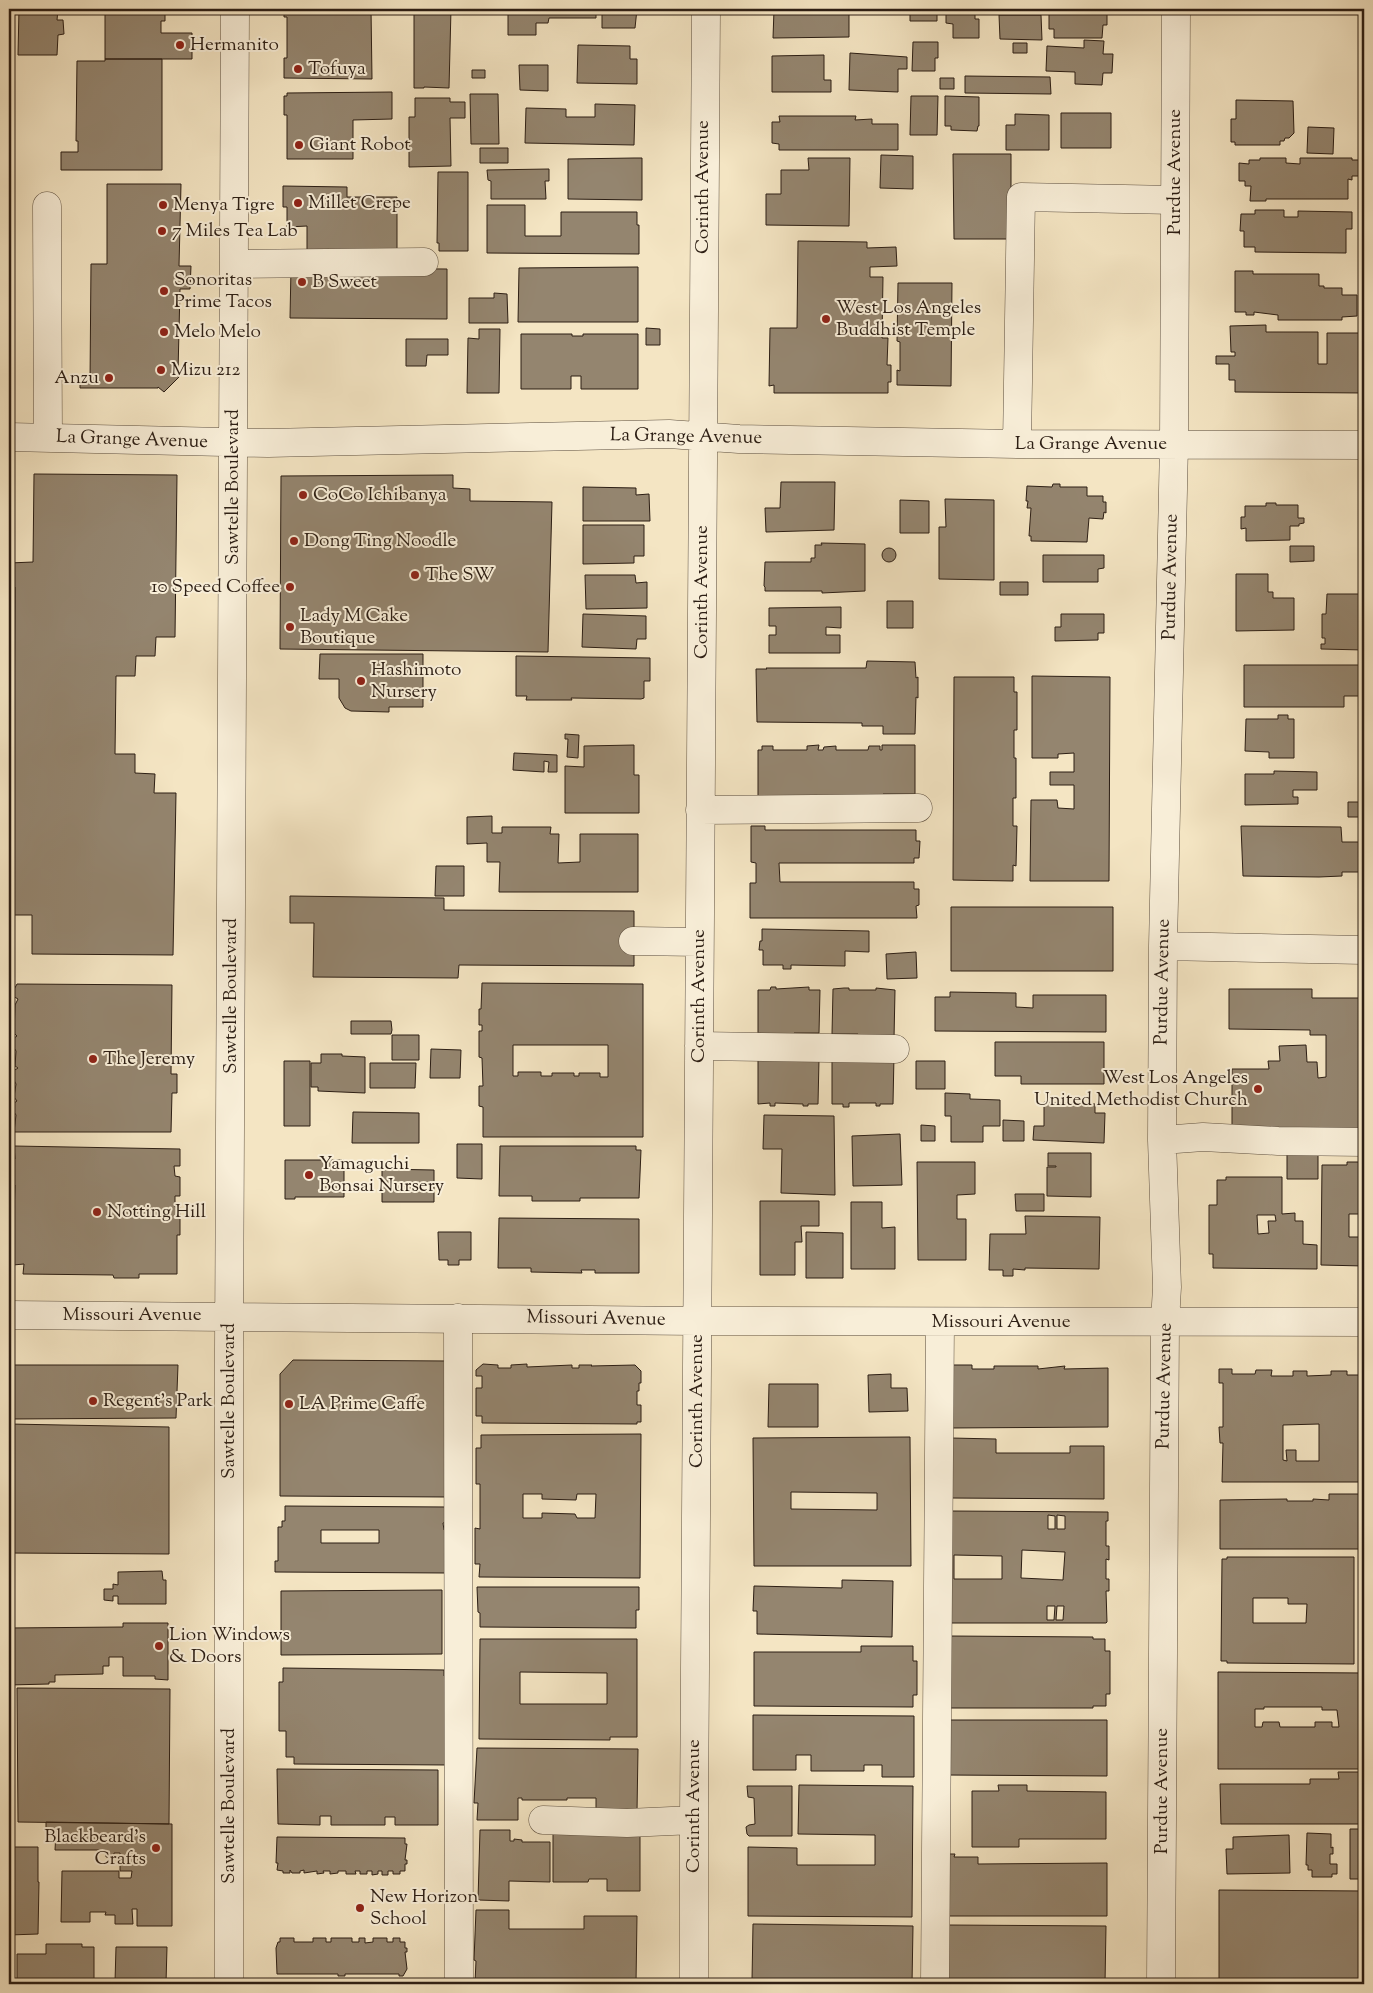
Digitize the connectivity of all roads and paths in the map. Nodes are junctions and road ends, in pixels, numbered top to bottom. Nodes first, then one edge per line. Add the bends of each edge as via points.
1 (235, 9) edge
2 (706, 9) edge
3 (1176, 9) edge
4 (1175, 200) junction
5 (47, 206) dead end
6 (424, 262) dead end
7 (234, 264) junction
8 (9, 437) edge
9 (702, 437) junction
10 (48, 438) junction
11 (233, 443) junction
12 (1017, 444) junction
13 (1174, 444) junction
14 (1364, 445) edge
15 (918, 808) dead end
16 (700, 810) junction
17 (633, 941) dead end
18 (700, 942) junction
19 (1163, 946) junction
20 (1364, 950) edge
21 (699, 1046) junction
22 (895, 1048) dead end
23 (1162, 1140) junction
24 (1364, 1142) edge
25 (9, 1315) edge
26 (229, 1316) junction
27 (458, 1318) junction
28 (697, 1321) junction
29 (940, 1322) junction
30 (1165, 1322) junction
31 (1364, 1322) edge
32 (543, 1820) dead end
33 (694, 1820) junction
34 (229, 1984) edge
35 (459, 1984) edge
36 (694, 1984) edge
37 (935, 1984) edge
38 (1161, 1984) edge

1 - 7 street, Sawtelle Boulevard
2 - 9 street, Corinth Avenue
3 - 4 street, Purdue Avenue
4 - 12 street via 1021,197
4 - 13 street, Purdue Avenue
5 - 10 street
6 - 7 street
7 - 11 street, Sawtelle Boulevard
8 - 10 street, La Grange Avenue
9 - 11 street, La Grange Avenue via 669,434
9 - 12 street, La Grange Avenue
9 - 16 street, Corinth Avenue
10 - 11 street, La Grange Avenue
11 - 26 street, Sawtelle Boulevard
12 - 13 street, La Grange Avenue
13 - 14 street, La Grange Avenue
13 - 19 street, Purdue Avenue
15 - 16 street
16 - 18 street, Corinth Avenue
17 - 18 street
18 - 21 street, Corinth Avenue
19 - 20 street
19 - 23 street, Purdue Avenue
21 - 22 street
21 - 28 street, Corinth Avenue
23 - 24 street via 1203,1137
23 - 30 street, Purdue Avenue via 1167,1288
25 - 26 street, Missouri Avenue
26 - 27 street, Missouri Avenue
26 - 34 street, Sawtelle Boulevard
27 - 28 street, Missouri Avenue
27 - 35 street
28 - 29 street, Missouri Avenue
28 - 33 street, Corinth Avenue
29 - 30 street, Missouri Avenue
29 - 37 street
30 - 31 street, Missouri Avenue
30 - 38 street, Purdue Avenue
32 - 33 street via 627,1823
33 - 36 street, Corinth Avenue

